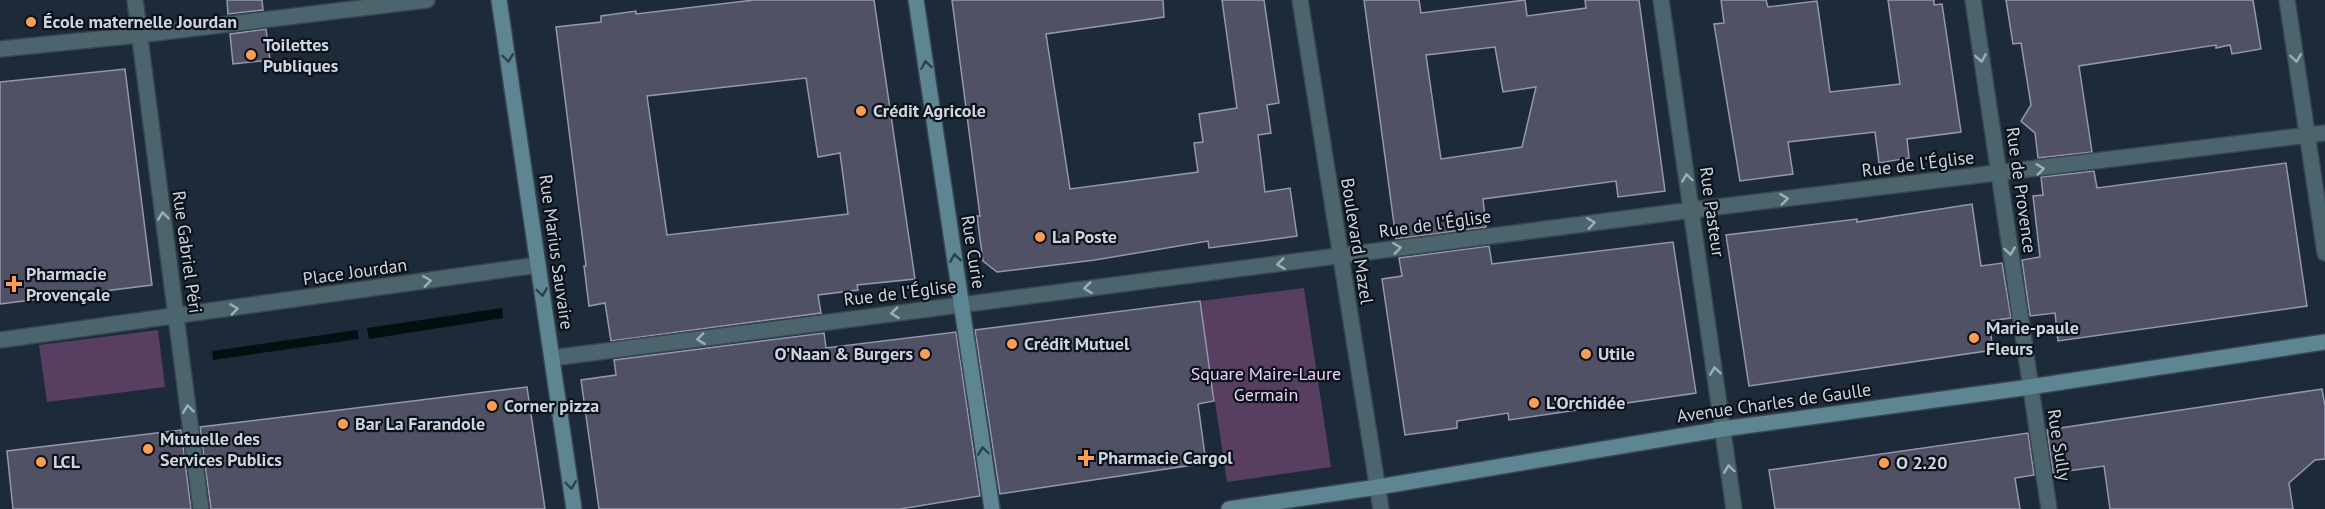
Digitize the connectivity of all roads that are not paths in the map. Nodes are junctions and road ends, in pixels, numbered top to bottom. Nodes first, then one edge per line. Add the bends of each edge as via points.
1 (135, 0) edge
2 (428, 0) edge
3 (499, 0) edge
4 (916, 0) edge
5 (1300, 0) edge
6 (1661, 0) edge
7 (1973, 0) edge
8 (2287, 0) edge
9 (139, 35) junction
10 (0, 49) edge
11 (2325, 133) edge
12 (2307, 135) junction
13 (1999, 174) junction
14 (1692, 210) junction
15 (2325, 254) edge
16 (1339, 256) junction
17 (538, 265) junction
18 (962, 305) junction
19 (176, 317) junction
20 (0, 340) edge
21 (2325, 342) edge
22 (552, 358) junction
23 (2030, 387) junction
24 (1723, 429) junction
25 (1378, 487) junction
26 (201, 509) edge
27 (574, 509) edge
28 (992, 509) edge
29 (1229, 509) edge
30 (1381, 509) edge
31 (1734, 509) edge
32 (2049, 509) edge

1 - 9 street, Rue Gabriel Péri
2 - 9 street
3 -> 17 main road, Rue Marius Sauvaire
18 -> 4 main road, Rue Curie
5 - 16 street, Boulevard Mazel
14 -> 6 street, Rue Pasteur
7 -> 13 street, Rue de Provence
8 -> 12 street
9 - 10 street
19 -> 9 street, Rue Gabriel Péri
11 - 12 street, Rue de l'Église
13 -> 12 street, Rue de l'Église
12 - 15 street
14 -> 13 street, Rue de l'Église
13 -> 23 street, Rue de Provence
16 -> 14 street, Rue de l'Église
24 -> 14 street, Rue Pasteur
16 -> 18 street, Rue de l'Église
16 - 25 street, Boulevard Mazel
19 -> 17 street, Place Jourdan
17 -> 22 main road, Rue Marius Sauvaire
18 -> 22 street, Rue de l'Église
28 -> 18 main road, Rue Curie
19 - 20 street, Place Jourdan
26 -> 19 street, Rue Gabriel Péri
21 - 23 main road, Avenue Charles de Gaulle
22 -> 27 main road, Rue Marius Sauvaire
23 - 24 main road, Avenue Charles de Gaulle
23 - 32 street, Rue Sully
24 - 25 main road, Avenue Charles de Gaulle
31 -> 24 street, Rue Pasteur
25 - 29 main road, Avenue Charles de Gaulle
25 - 30 street, Boulevard Mazel

